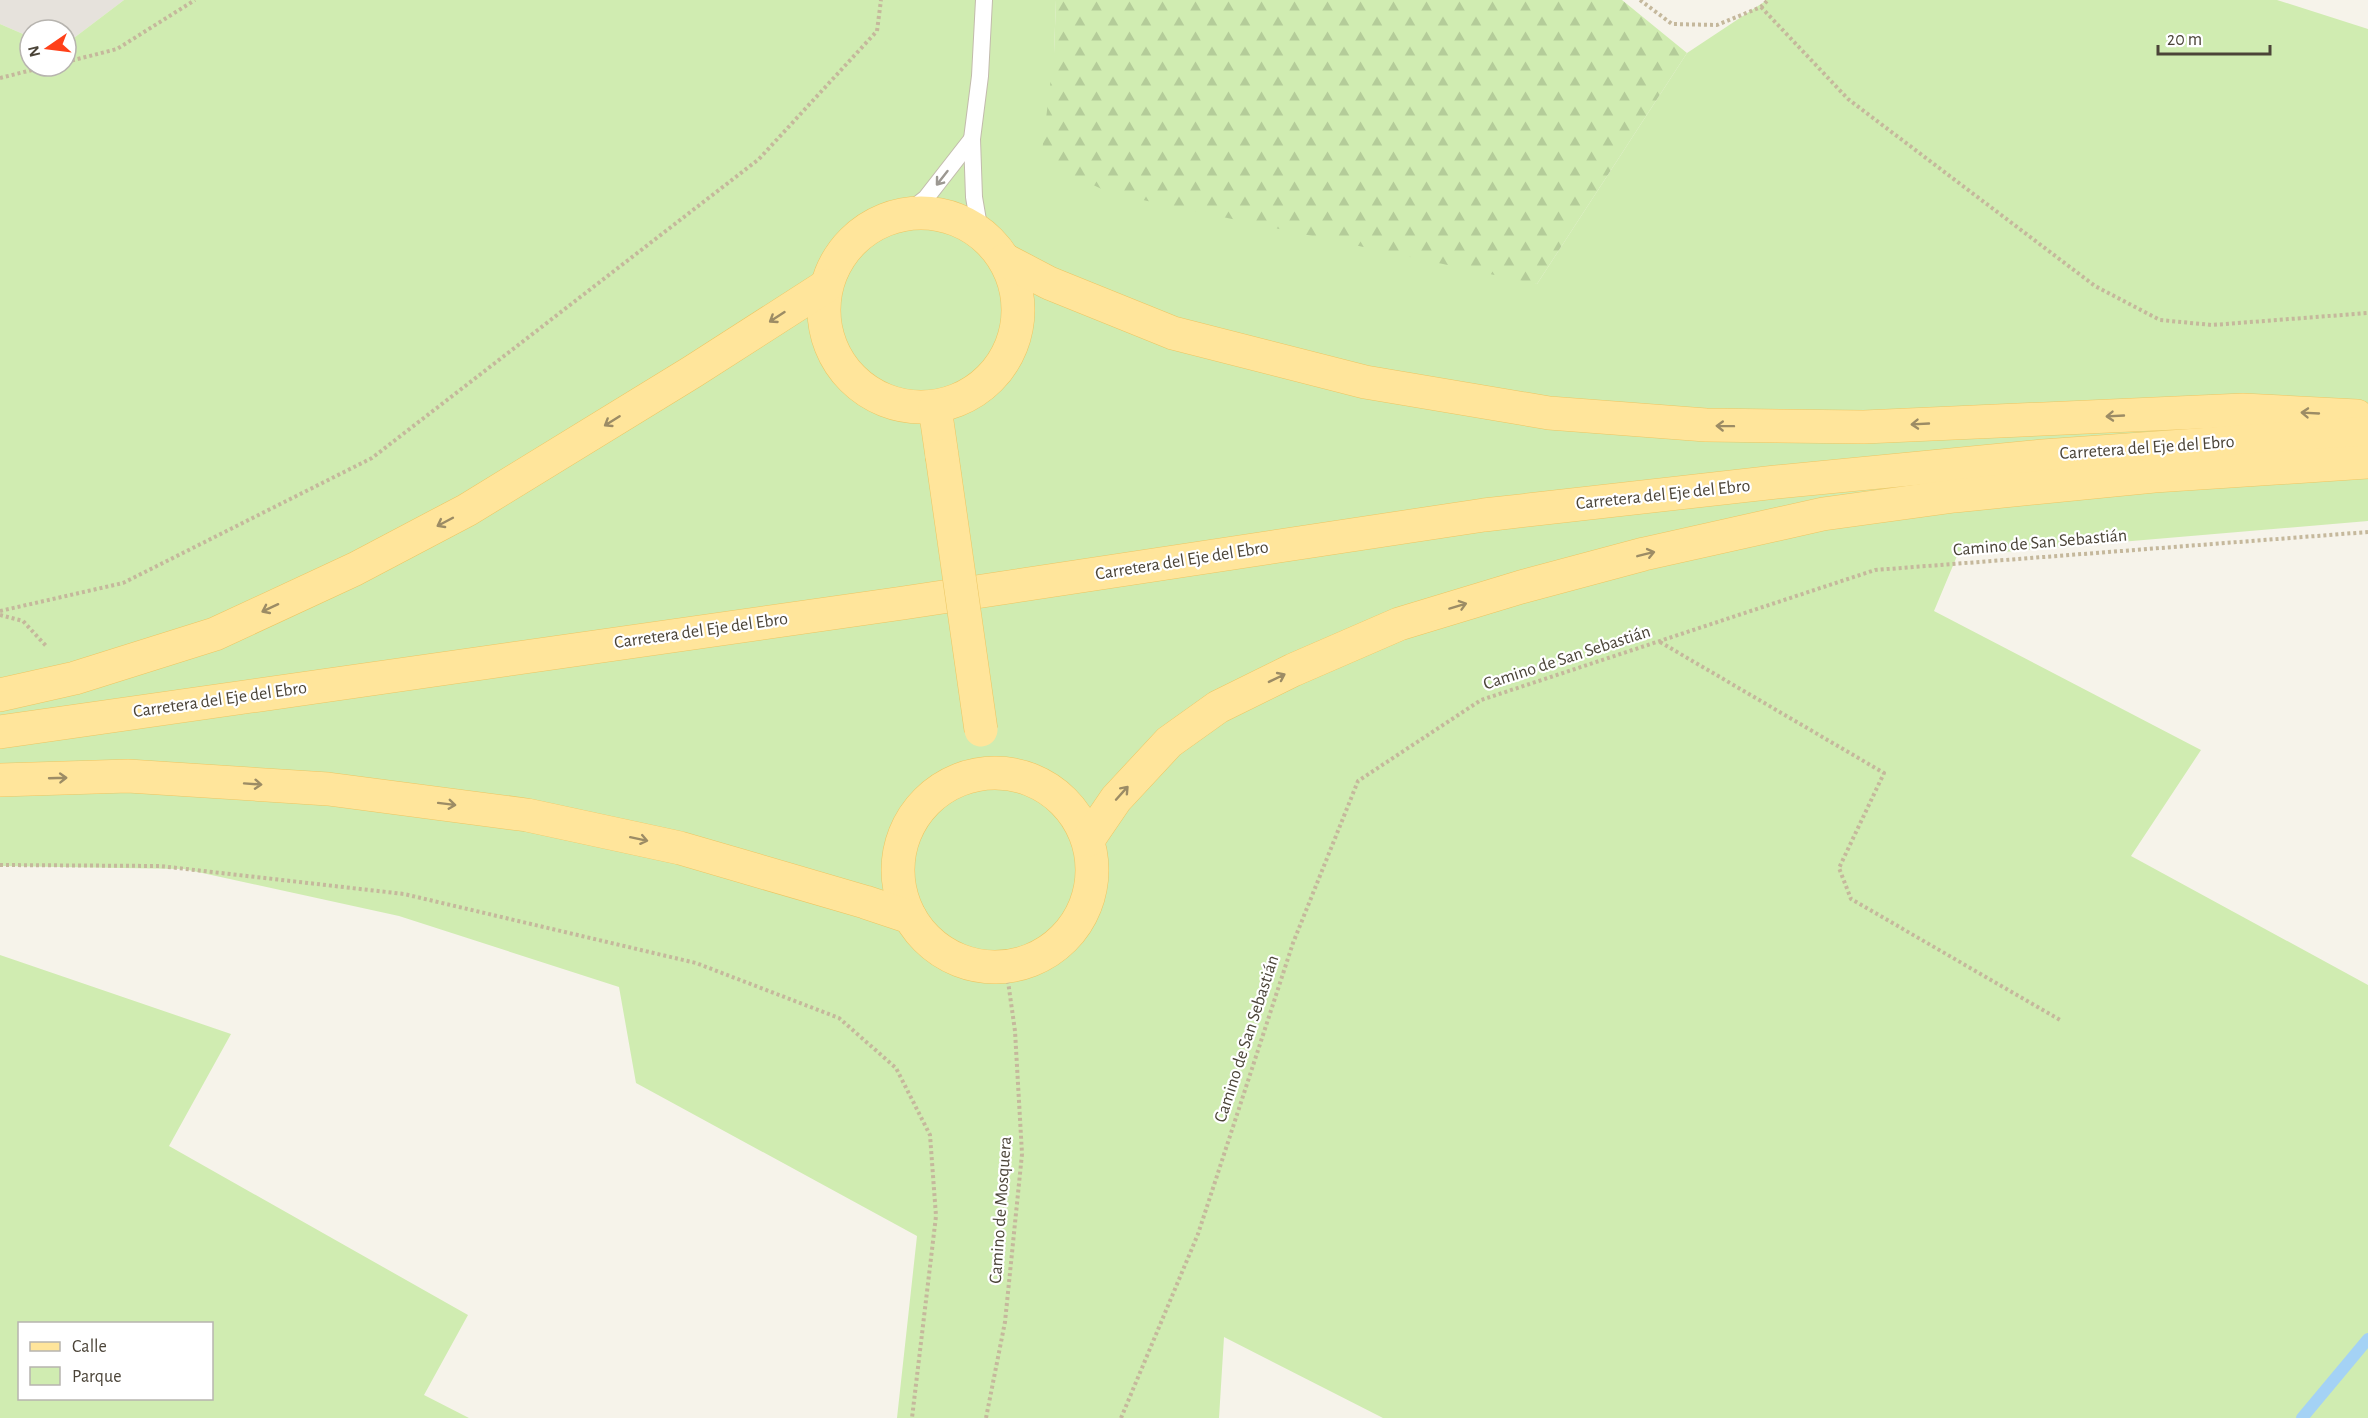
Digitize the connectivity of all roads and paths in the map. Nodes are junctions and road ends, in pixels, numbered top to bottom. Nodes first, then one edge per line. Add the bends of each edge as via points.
1 (195, 0) edge
2 (881, 0) edge
3 (984, 0) edge
4 (1640, 0) edge
5 (1768, 0) edge
6 (1761, 7) junction
7 (78, 59) edge
8 (18, 74) edge
9 (0, 78) edge
10 (972, 139) junction
11 (907, 213) junction
12 (980, 232) junction
13 (1005, 260) junction
14 (826, 286) junction
15 (2368, 313) edge
16 (935, 408) junction
17 (2368, 417) edge
18 (2368, 433) edge
19 (2368, 462) edge
20 (2368, 532) edge
21 (0, 613) edge
22 (1659, 641) junction
23 (54, 682) junction
24 (0, 695) edge
25 (0, 732) edge
26 (988, 772) junction
27 (0, 780) edge
28 (1088, 840) junction
29 (0, 865) edge
30 (910, 917) junction
31 (1006, 967) junction
32 (2062, 1021) dead end
33 (912, 1418) edge
34 (986, 1418) edge
35 (1121, 1418) edge

1 - 7 path via 117,49
2 - 21 path via 877,31 759,159 372,458 123,583
3 - 10 lane
4 - 6 path via 1672,24 1717,25
5 - 6 path
6 - 15 path via 1848,99 2096,286 2160,320 2212,325
8 - 9 path
10 -> 11 lane via 926,198
10 - 12 lane
11 - 12 main road via 933,213 957,219
11 - 14 main road via 880,221 855,237 837,259
12 - 13 main road
13 - 16 main road via 1017,290 1018,322 1009,352 991,379 965,398
17 -> 13 main road via 2243,410 1852,427 1706,425 1549,413 1365,382 1173,333 1049,283
14 - 16 main road via 823,318 831,349 848,376 873,396 903,407
14 -> 23 main road via 467,510 355,569 215,634
16 - 26 main road, bridge
18 - 25 main road, Carretera del Eje del Ebro via 2032,457 1484,515
28 -> 19 main road via 1116,799 1169,742 1218,707 1399,624 1521,587 1644,554 1823,514 2131,478
20 - 22 path, Camino de San Sebastián via 1875,570
21 - 23 path via 23,621 48,648
22 - 32 path via 1884,773 1839,868 1851,899
22 - 35 path, Camino de San Sebastián via 1481,700 1358,781 1293,943 1198,1234
23 - 24 main road
26 - 28 main road via 1017,775 1048,788 1072,811
26 - 30 main road via 953,782 927,800 909,826 899,856 900,888
27 -> 30 main road via 128,776 328,789 527,815 680,848
28 - 31 main road via 1091,878 1077,923 1058,944 1034,960
29 - 33 path via 160,866 404,894 696,963 839,1018 896,1068 930,1135 936,1216
30 - 31 main road via 928,940 950,957 978,966
31 - 34 path, Camino de Mosquera via 1015,1031 1022,1154 1005,1322

